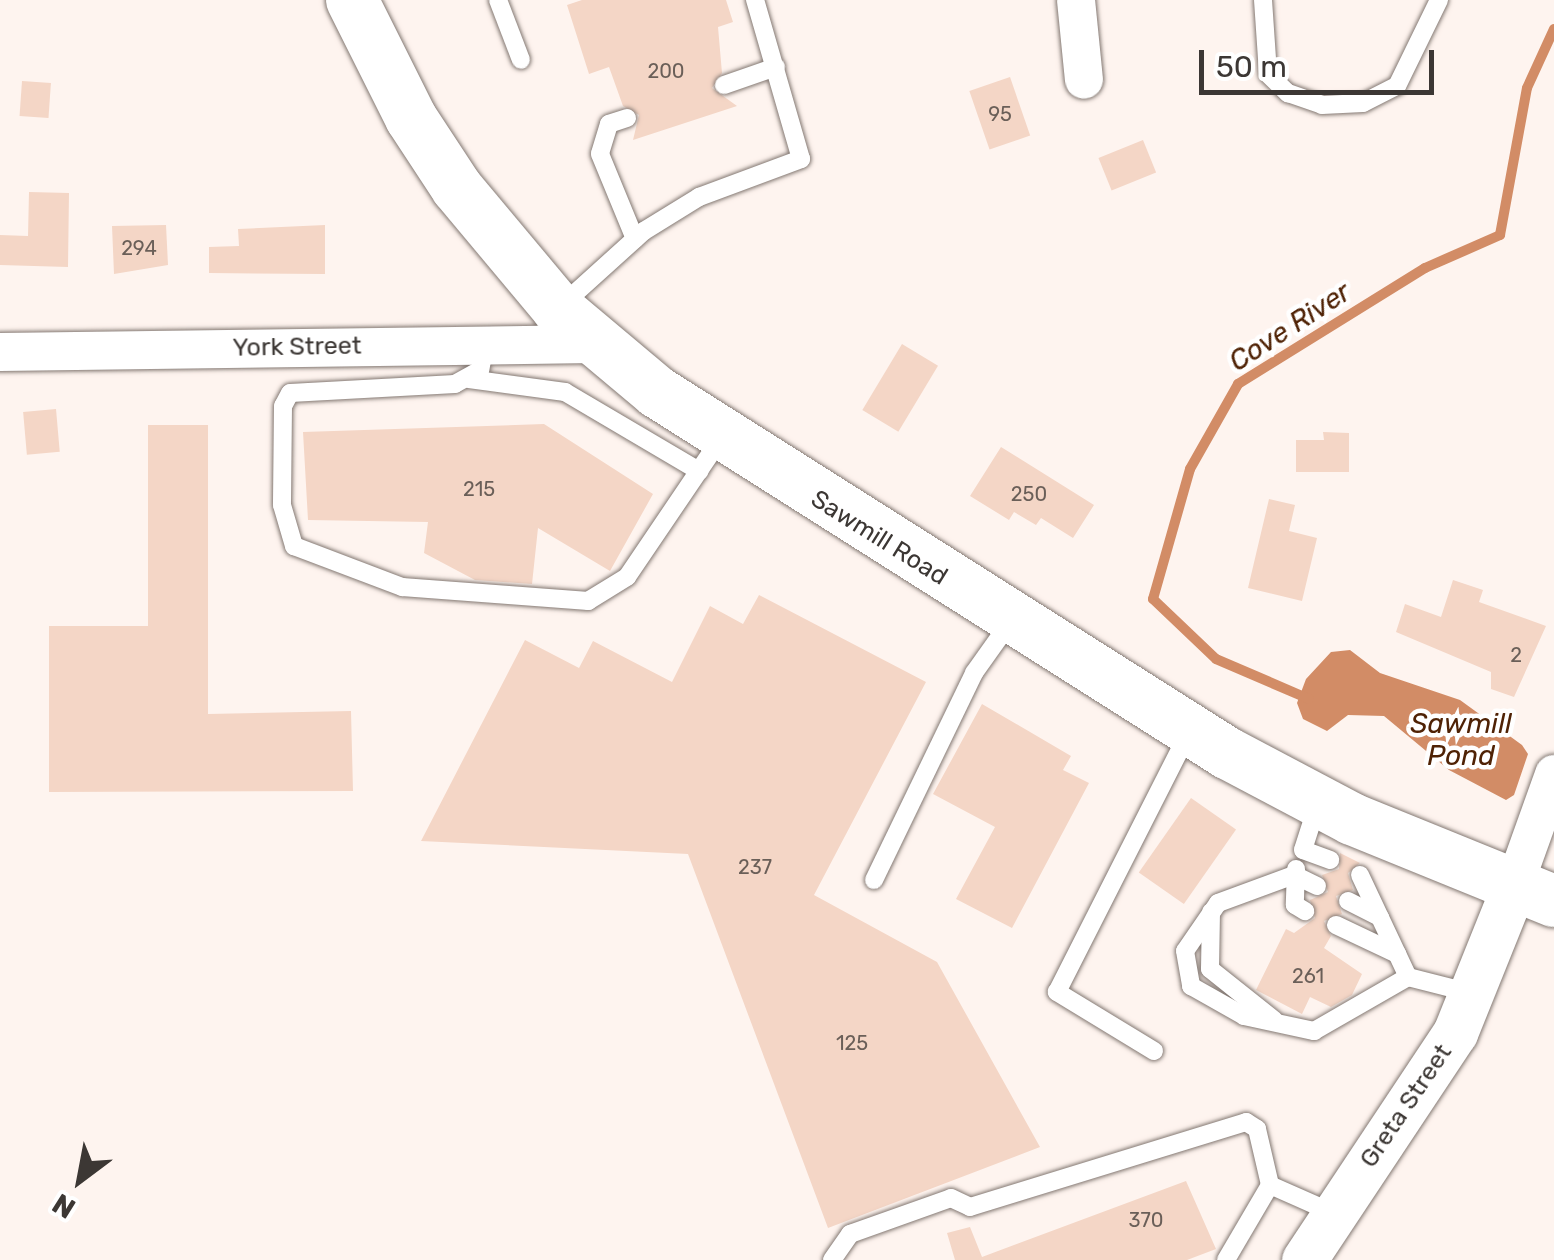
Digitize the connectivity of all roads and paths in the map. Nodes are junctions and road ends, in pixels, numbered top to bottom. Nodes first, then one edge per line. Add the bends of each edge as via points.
1 (352, 0) edge
2 (498, 0) edge
3 (755, 0) edge
4 (1076, 0) edge
5 (1263, 0) edge
6 (1439, 0) edge
7 (521, 60) dead end
8 (776, 67) junction
9 (1084, 80) dead end
10 (724, 85) dead end
11 (627, 118) dead end
12 (634, 238) junction
13 (576, 326) junction
14 (485, 344) junction
15 (0, 352) edge
16 (470, 379) junction
17 (710, 454) junction
18 (1011, 621) junction
19 (1190, 731) junction
20 (1554, 774) edge
21 (1310, 827) junction
22 (1330, 860) dead end
23 (1294, 875) junction
24 (1360, 875) dead end
25 (874, 880) dead end
26 (1317, 886) dead end
27 (1534, 894) edge
28 (1348, 902) dead end
29 (1305, 911) dead end
30 (1380, 918) junction
31 (1336, 925) dead end
32 (1397, 954) junction
33 (1408, 977) junction
34 (1472, 993) junction
35 (1154, 1051) dead end
36 (1270, 1185) junction
37 (1331, 1212) junction
38 (832, 1260) edge
39 (1226, 1260) edge
40 (1304, 1260) edge

1 - 13 main road, Sawmill Road via 448,174
2 - 7 lane
3 - 8 lane
4 - 9 street
5 - 6 lane via 1268,74 1288,94 1322,104 1363,103 1397,86
8 - 10 lane
8 - 12 lane via 801,160 700,196
11 - 12 lane via 609,124 600,154
12 - 13 lane
13 - 14 street, York Street
13 - 17 main road, Sawmill Road
14 - 15 street, York Street
14 - 16 lane via 484,361
16 - 17 lane via 565,392
16 - 17 lane via 290,393 283,406 282,506 294,546 402,587 588,601 627,577
17 - 18 main road, Sawmill Road
18 - 19 main road, Sawmill Road
18 - 25 lane via 974,672
19 - 21 main road, Sawmill Road
19 - 35 lane via 1057,992
20 - 27 street
21 - 22 lane
21 - 23 lane
21 - 27 main road, Sawmill Road
23 - 26 lane
23 - 29 lane via 1294,905
23 - 33 lane via 1233,894 1211,912 1185,951 1186,976 1202,995 1244,1016 1324,1030
24 - 30 lane
27 - 34 street, Greta Street
28 - 30 lane
30 - 32 lane
31 - 32 lane
32 - 33 lane
33 - 34 lane
34 - 37 street, Greta Street via 1421,1092
36 - 37 lane
36 - 38 lane via 1257,1129 1246,1122 970,1207 951,1198 850,1234
36 - 39 lane
37 - 40 street, Greta Street

